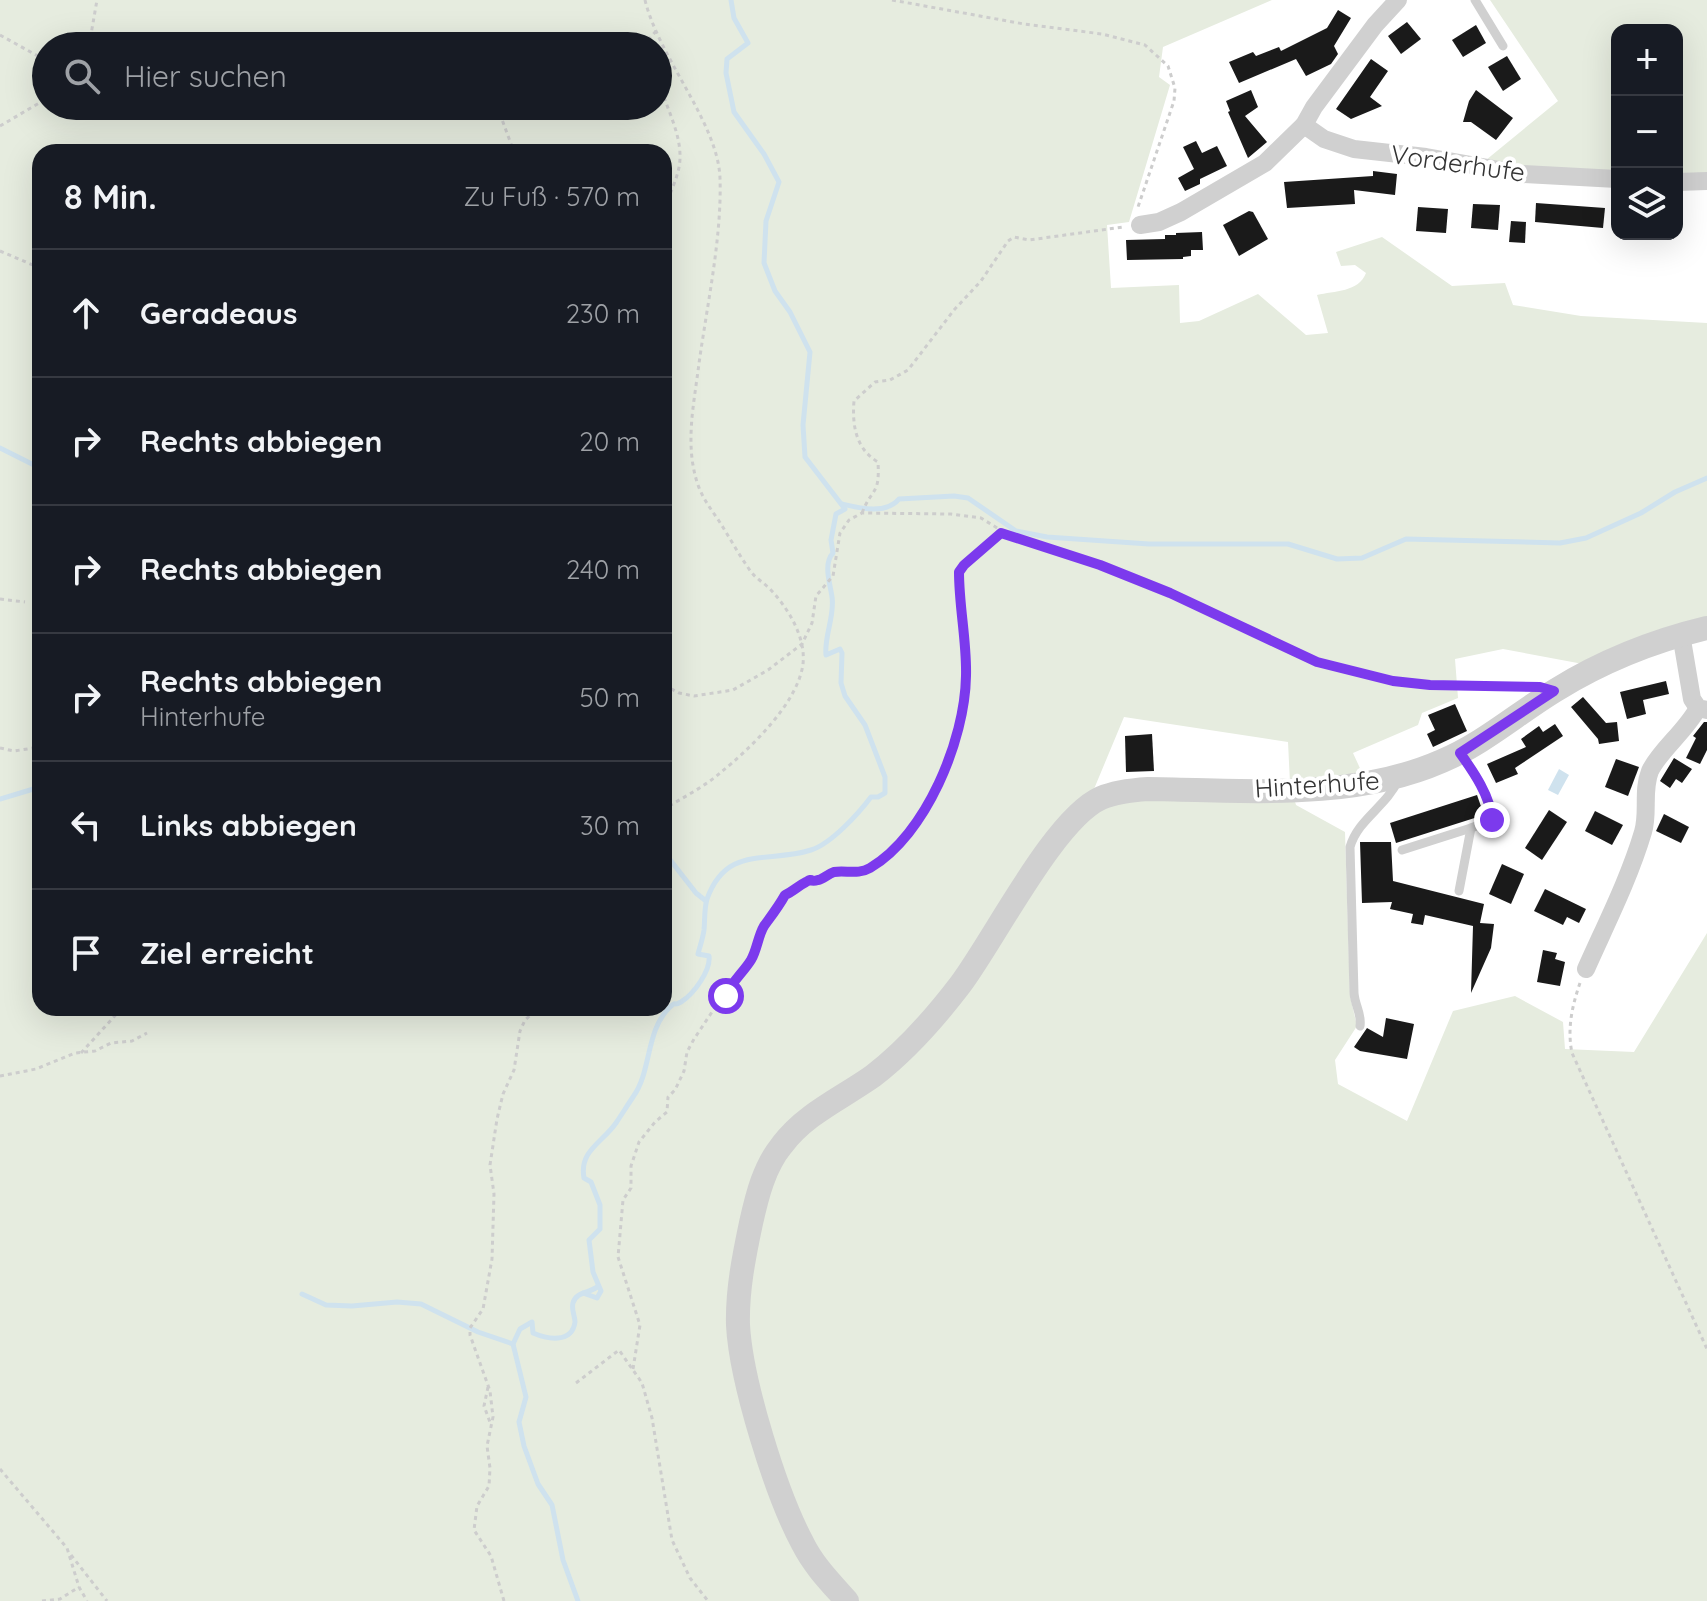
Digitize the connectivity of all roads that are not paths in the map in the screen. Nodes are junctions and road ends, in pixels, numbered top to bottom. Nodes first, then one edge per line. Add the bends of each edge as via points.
1 (1398, 0) edge
2 (1475, 0) edge
3 (1503, 46) dead end
4 (1304, 125) junction
5 (1611, 179) edge
6 (1707, 181) edge
7 (1683, 182) edge
8 (1140, 225) road end
9 (1707, 628) edge
10 (1681, 634) junction
11 (1702, 709) edge
12 (1460, 753) junction
13 (1399, 777) junction
14 (1471, 828) junction
15 (1402, 850) dead end
16 (1459, 891) dead end
17 (1586, 969) road end
18 (1360, 1026) dead end
19 (847, 1601) edge

1 - 4 street
2 - 3 lane
4 - 5 street, Vorderhufe via 1354,149 1522,174
4 - 8 street via 1265,163 1229,186 1159,222
6 - 7 street
9 - 10 street, Hinterhufe
10 - 11 street via 1689,687
10 - 12 street, Hinterhufe via 1616,657
11 - 17 street via 1650,772 1644,829
12 - 13 street, Hinterhufe
12 - 14 lane via 1492,812 1492,820
13 - 18 lane via 1393,791 1354,833 1350,847 1354,993
13 - 19 street, Hinterhufe via 1331,788 1148,789 1100,798 1071,821 961,984 919,1036 870,1078 816,1113 773,1158 749,1233 739,1307 741,1344 769,1457 792,1522 811,1559
14 - 15 lane
14 - 16 lane

